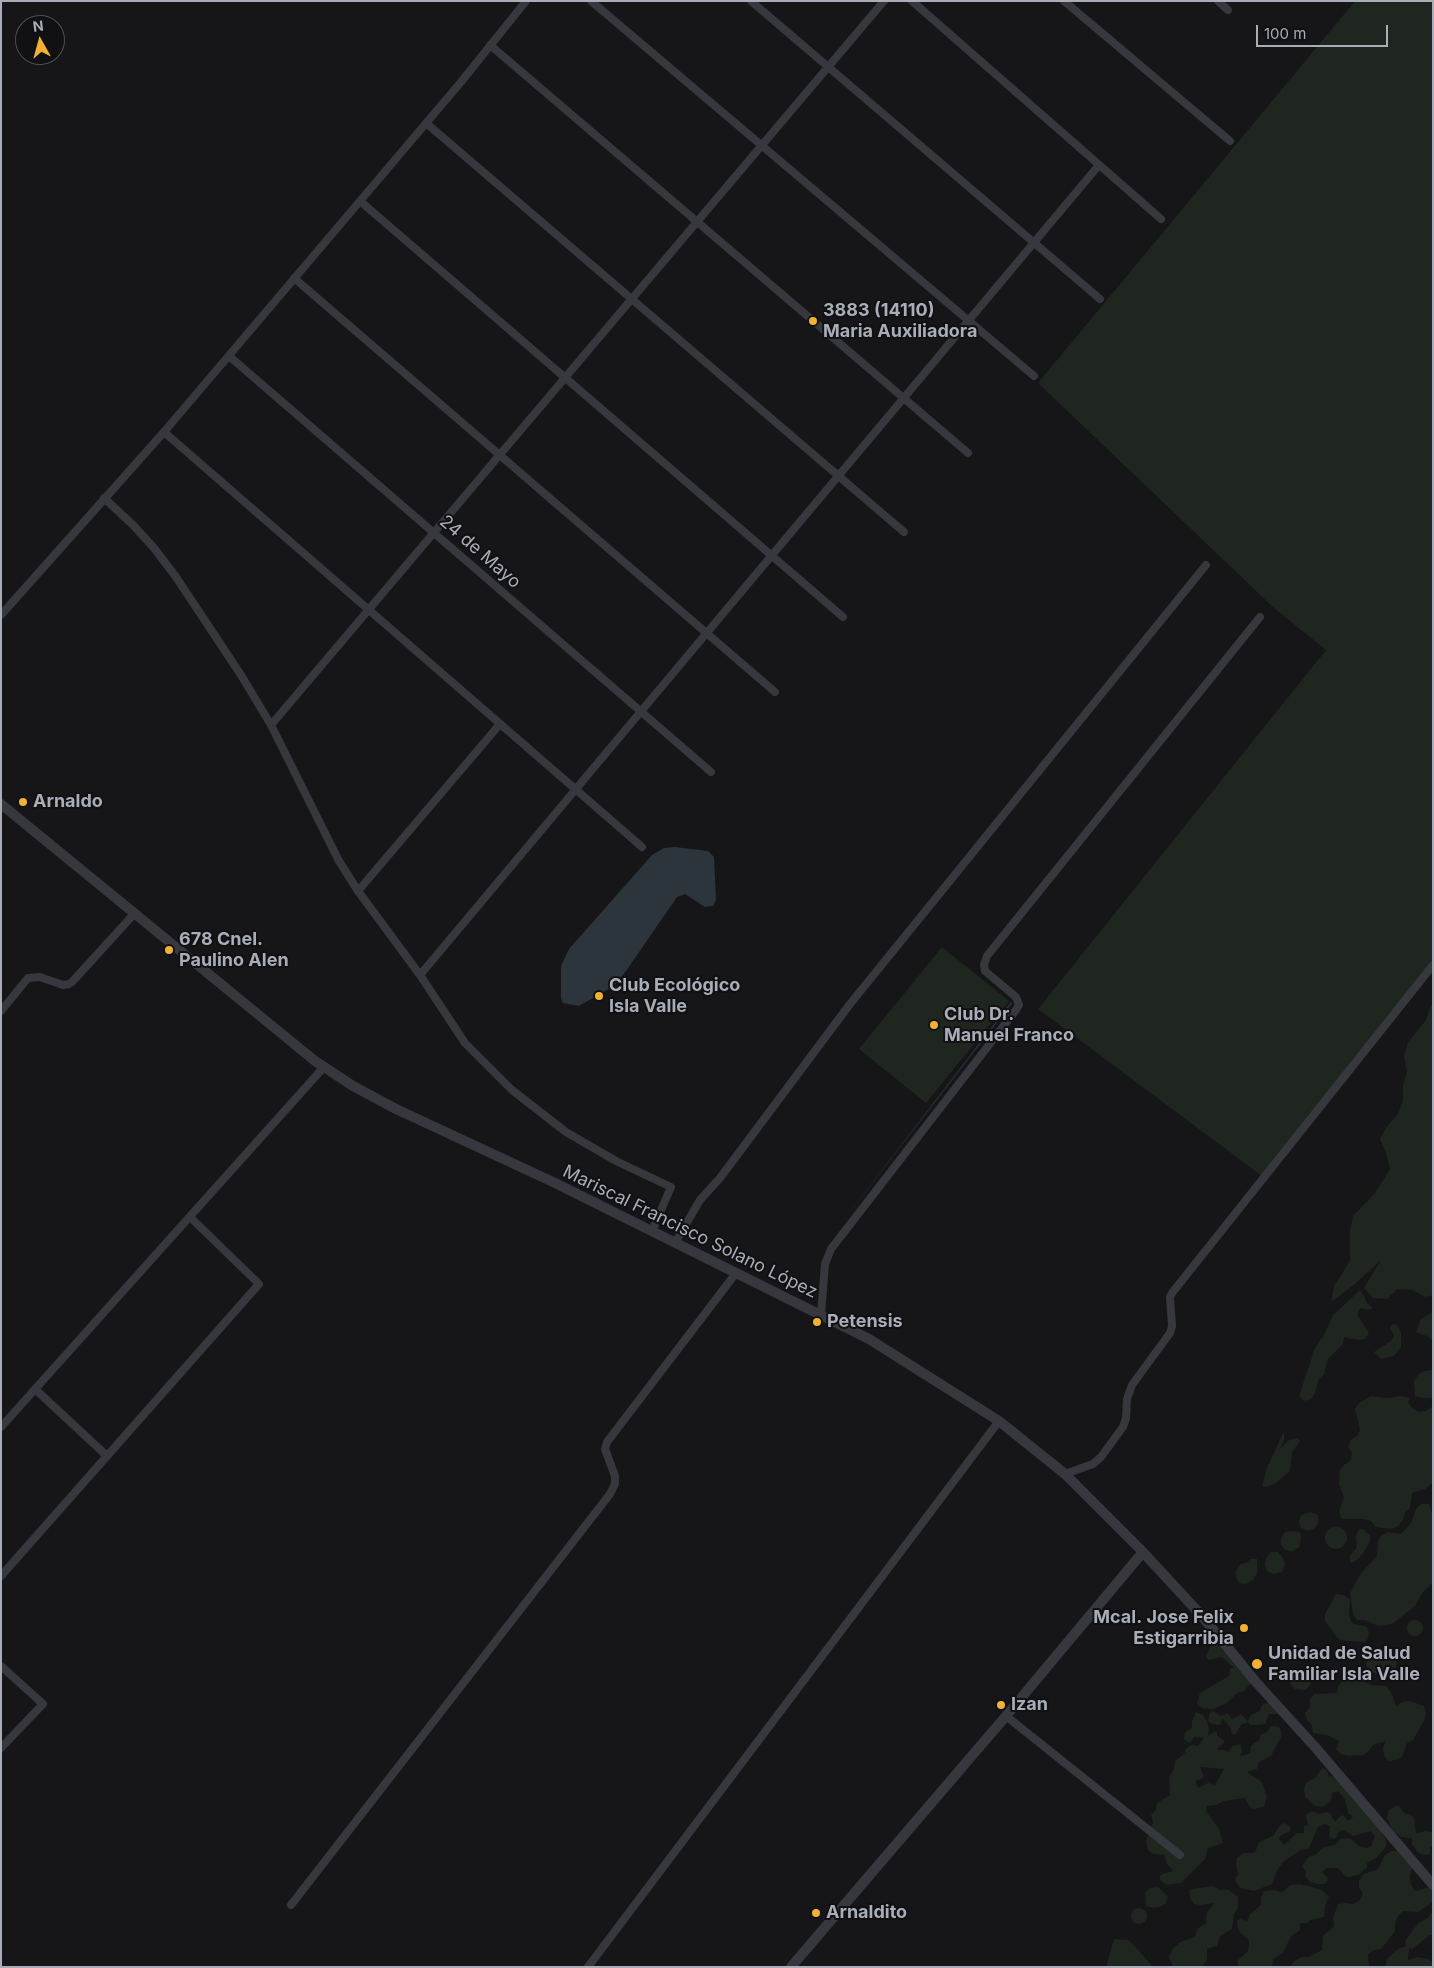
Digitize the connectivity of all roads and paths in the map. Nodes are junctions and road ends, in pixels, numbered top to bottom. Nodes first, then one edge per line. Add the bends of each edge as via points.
1 (526, 1) edge
2 (591, 1) edge
3 (751, 1) edge
4 (884, 1) edge
5 (912, 1) edge
6 (1064, 1) edge
7 (1218, 1) edge
8 (1228, 10) dead end
9 (490, 45) junction
10 (828, 67) junction
11 (426, 123) junction
12 (1230, 141) dead end
13 (762, 146) junction
14 (1100, 165) junction
15 (360, 201) junction
16 (1161, 219) dead end
17 (697, 222) junction
18 (1034, 242) junction
19 (294, 278) junction
20 (632, 299) junction
21 (1100, 299) dead end
22 (969, 321) junction
23 (229, 356) junction
24 (1034, 376) dead end
25 (565, 378) junction
26 (904, 399) junction
27 (164, 432) junction
28 (968, 453) dead end
29 (500, 455) junction
30 (838, 476) junction
31 (104, 498) junction
32 (434, 532) junction
33 (904, 532) dead end
34 (772, 556) junction
35 (1206, 565) dead end
36 (369, 609) junction
37 (1, 615) edge
38 (842, 617) dead end
39 (1260, 617) dead end
40 (707, 633) junction
41 (775, 692) dead end
42 (641, 712) junction
43 (500, 724) junction
44 (271, 725) junction
45 (710, 772) dead end
46 (576, 789) junction
47 (1, 804) edge
48 (642, 847) dead end
49 (358, 891) junction
50 (134, 914) junction
51 (1433, 965) edge
52 (420, 975) junction
53 (1, 1011) edge
54 (324, 1067) junction
55 (190, 1217) junction
56 (652, 1231) junction
57 (675, 1243) junction
58 (736, 1273) junction
59 (821, 1315) junction
60 (35, 1389) junction
61 (999, 1421) junction
62 (1, 1427) edge
63 (107, 1456) junction
64 (1065, 1474) junction
65 (1143, 1552) junction
66 (1, 1576) edge
67 (1, 1666) edge
68 (1006, 1716) junction
69 (1, 1748) edge
70 (1180, 1855) dead end
71 (1433, 1885) edge
72 (291, 1904) dead end
73 (588, 1967) edge
74 (791, 1967) edge

1 - 9 street
2 - 13 street
3 - 10 street
4 - 10 street
5 - 14 street
6 - 12 street
7 - 8 street
9 - 11 street
9 - 17 street
10 - 13 street
10 - 18 street
11 - 15 street
11 - 20 street
13 - 17 street
13 - 22 street
14 - 16 street
14 - 18 street
15 - 19 street
15 - 25 street
17 - 20 street
17 - 26 street
18 - 21 street
18 - 22 street
19 - 23 street
19 - 29 street
20 - 25 street
20 - 30 street
22 - 24 street
22 - 26 street
23 - 27 street
23 - 32 street, 24 de Mayo
25 - 29 street
25 - 34 street
26 - 28 street
26 - 30 street
27 - 31 street
27 - 36 street
29 - 32 street
29 - 40 street
30 - 33 street
30 - 34 street
31 - 37 street
31 - 44 street via 154,548 176,577
32 - 36 street
32 - 42 street, 24 de Mayo
34 - 38 street
34 - 40 street
35 - 57 street via 850,1004 720,1178 700,1200
36 - 43 street
36 - 44 street
39 - 59 street via 985,960 985,970 1016,996 1019,1005 831,1248 825,1264
40 - 41 street
40 - 42 street
42 - 45 street, 24 de Mayo
42 - 46 street
43 - 46 street
43 - 49 street
44 - 49 street via 339,861
46 - 48 street
46 - 52 street
47 - 50 street, Mariscal Francisco Solano López
49 - 52 street
50 - 53 street via 72,982 63,985 40,977 28,978
50 - 54 street, Mariscal Francisco Solano López
51 - 64 street via 1172,1293 1170,1333 1132,1385 1123,1427 1102,1458
52 - 56 street via 465,1043 512,1090 566,1132 616,1162 671,1188
54 - 55 street
54 - 56 street, Mariscal Francisco Solano López via 396,1109
55 - 60 street
55 - 63 street via 259,1284
56 - 57 street, Mariscal Francisco Solano López
57 - 58 street, Mariscal Francisco Solano López
58 - 59 street, Mariscal Francisco Solano López
58 - 72 street via 607,1442 605,1449 615,1476 610,1494
59 - 61 street, Mariscal Francisco Solano López via 870,1339
60 - 62 street
60 - 63 street
61 - 64 street, Mariscal Francisco Solano López
61 - 73 street
63 - 66 street
64 - 65 street, Mariscal Francisco Solano López
65 - 68 street
65 - 71 street, Mariscal Francisco Solano López
67 - 69 street via 43,1704
68 - 70 street
68 - 74 street

